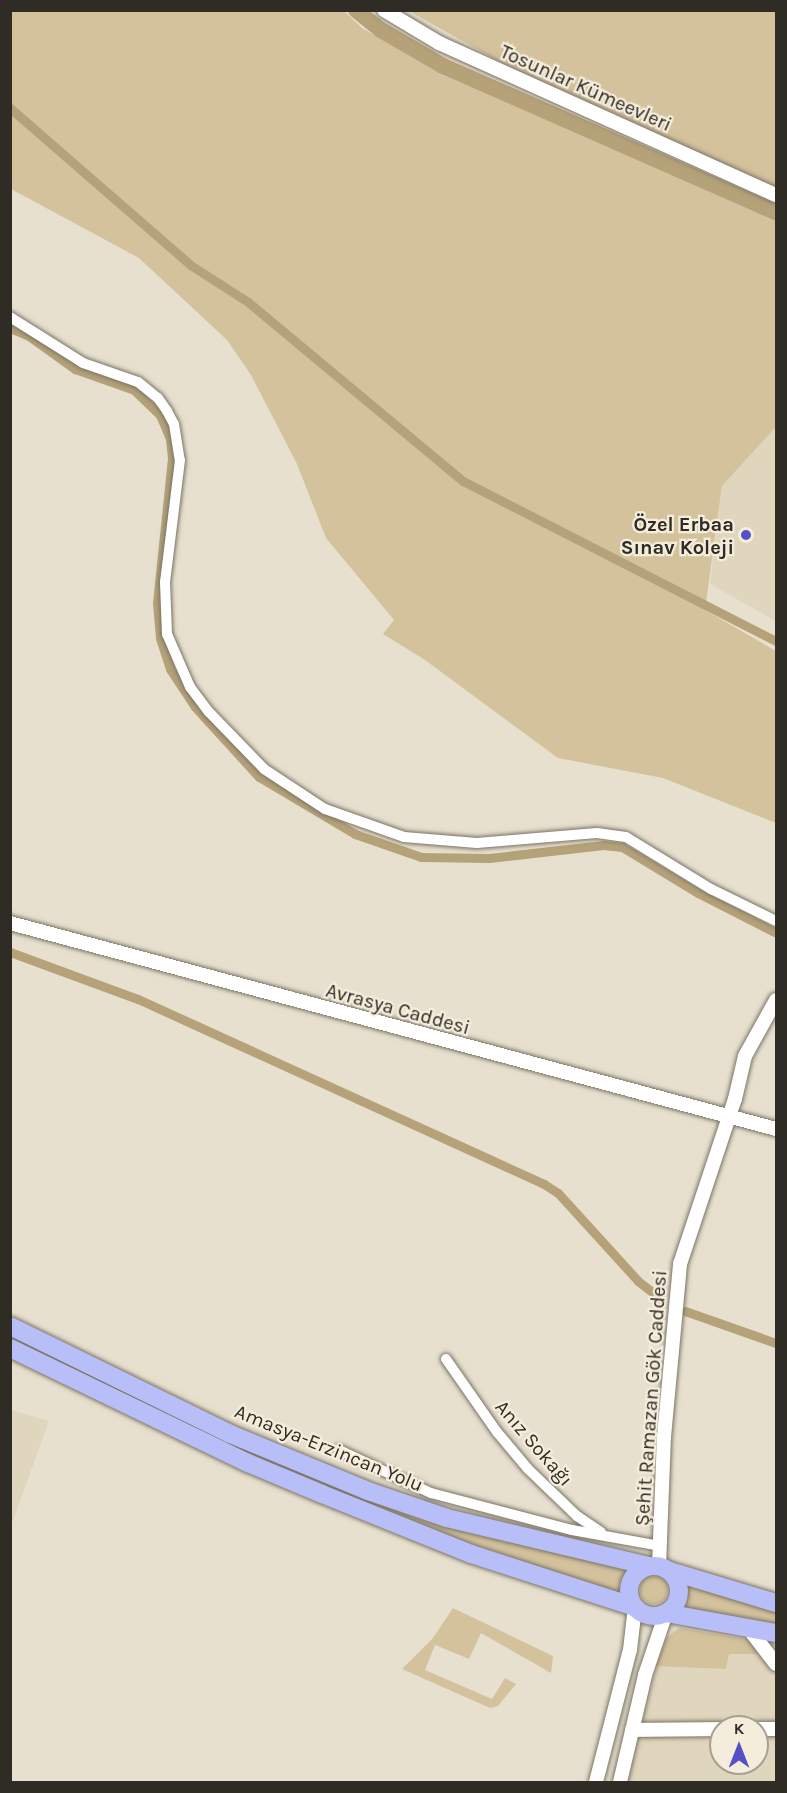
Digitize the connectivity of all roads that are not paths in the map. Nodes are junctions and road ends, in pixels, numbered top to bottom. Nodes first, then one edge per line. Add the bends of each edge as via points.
1 (384, 10) edge
2 (777, 195) edge
3 (10, 317) edge
4 (777, 921) edge
5 (10, 923) edge
6 (777, 1000) edge
7 (730, 1116) junction
8 (777, 1129) edge
9 (10, 1326) edge
10 (10, 1348) edge
11 (446, 1359) dead end
12 (339, 1450) dead end
13 (608, 1536) junction
14 (660, 1546) junction
15 (659, 1568) junction
16 (777, 1604) edge
17 (634, 1607) junction
18 (666, 1613) junction
19 (749, 1629) junction
20 (777, 1633) edge
21 (777, 1664) edge
22 (709, 1729) edge
23 (632, 1730) junction
24 (596, 1782) edge
25 (620, 1782) edge

1 - 2 street, Tosunlar Kümeevleri via 439,43
3 - 4 street via 83,363 138,382 167,411 174,424 180,460 165,582 167,634 196,696 264,769 325,808 404,837 477,843 597,833 626,837 711,889
5 - 7 street, Avrasya Caddesi
6 - 7 street, Şehit Ramazan Gök Caddesi via 745,1056
7 - 8 street, Avrasya Caddesi
7 - 14 street, Şehit Ramazan Gök Caddesi via 689,1232 676,1284
9 - 15 highway, Amasya-Erzincan Yolu via 228,1433 368,1491 447,1518
10 - 17 highway via 237,1458 322,1494 471,1554
11 - 13 street, Anız Sokağı via 528,1469 577,1516
12 - 13 street via 431,1493
13 - 14 street
14 - 15 street, Şehit Ramazan Gök Caddesi
15 - 16 highway, Amasya-Erzincan Yolu
15 - 17 highway via 637,1572 630,1583 629,1596
15 - 18 highway via 679,1593
17 - 18 highway via 650,1616
17 - 24 street via 630,1650
18 - 19 highway
18 - 23 street
19 - 20 highway
19 - 21 street
22 - 23 street
23 - 25 street

